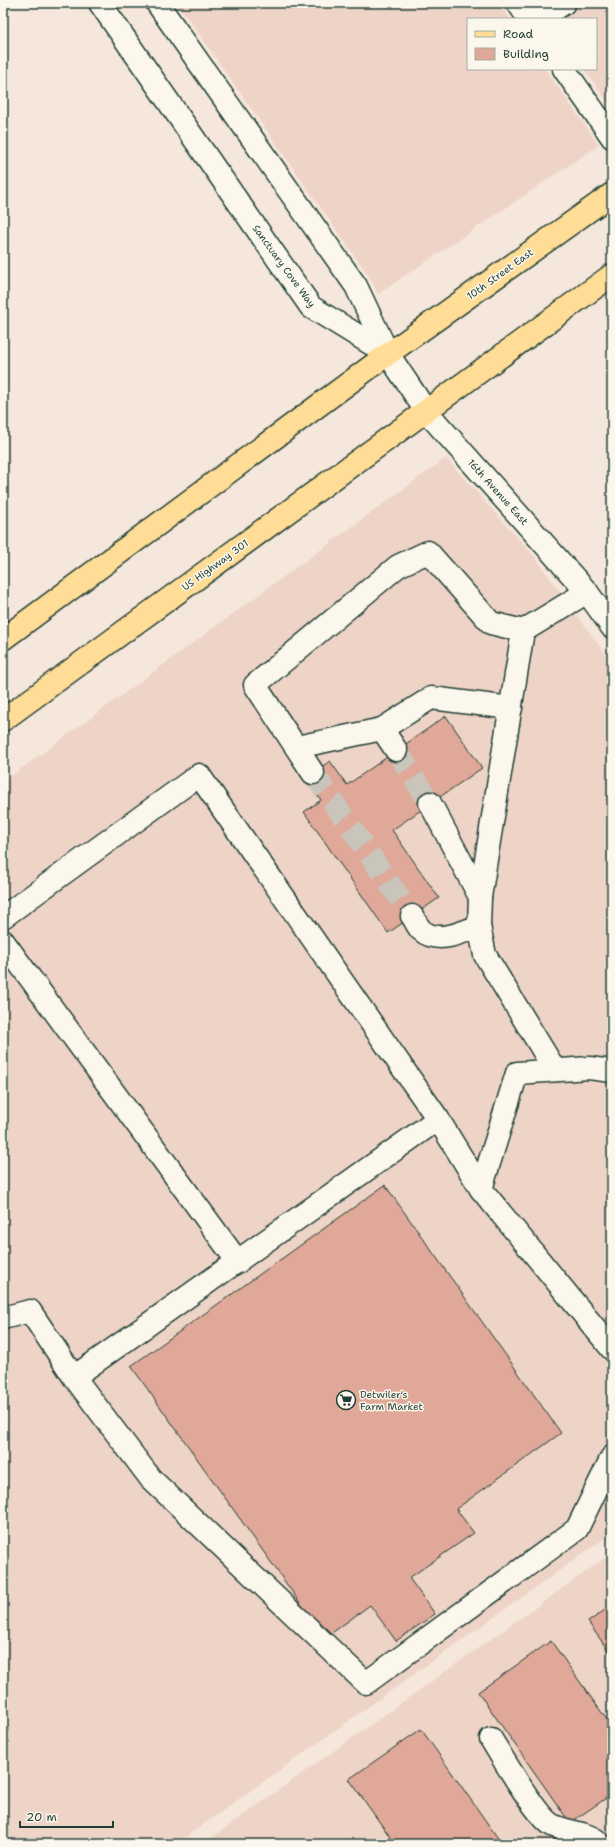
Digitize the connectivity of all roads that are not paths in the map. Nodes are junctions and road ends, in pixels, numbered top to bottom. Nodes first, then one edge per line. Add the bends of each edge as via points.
1 (100, 3) edge
2 (157, 3) edge
3 (518, 3) edge
4 (564, 3) edge
5 (528, 18) edge
6 (542, 18) edge
7 (565, 70) edge
8 (612, 137) edge
9 (612, 194) edge
10 (612, 275) edge
11 (388, 354) junction
12 (426, 411) junction
13 (588, 592) junction
14 (612, 627) edge
15 (523, 631) junction
16 (3, 639) edge
17 (511, 708) junction
18 (3, 720) edge
19 (382, 729) junction
20 (297, 747) junction
21 (396, 750) tunnel mouth
22 (314, 773) tunnel mouth
23 (430, 803) tunnel mouth
24 (480, 897) junction
25 (412, 916) tunnel mouth
26 (3, 917) edge
27 (479, 926) junction
28 (3, 941) edge
29 (555, 1070) junction
30 (612, 1071) edge
31 (438, 1120) junction
32 (481, 1189) junction
33 (238, 1262) junction
34 (3, 1318) edge
35 (612, 1348) edge
36 (74, 1377) junction
37 (612, 1457) edge
38 (491, 1739) dead end
39 (600, 1844) edge

1 - 11 street, Sanctuary Cove Way via 311,307
2 - 11 street via 356,286
3 - 5 street
4 - 6 street
7 - 8 street
9 - 11 main road, 10th Street East
10 - 12 main road
11 - 12 street, 16th Avenue East
11 - 16 main road, 10th Street East
12 - 13 street, 16th Avenue East
12 - 18 main road, US Highway 301
13 - 14 street, 16th Avenue East
13 - 15 street
15 - 17 street
15 - 20 street via 490,623 428,552 398,566 255,685
17 - 19 street via 431,698
17 - 24 street
19 - 20 street
19 - 21 street
20 - 22 street
23 - 24 street
24 - 27 street
25 - 27 street via 422,930 434,935 450,937
26 - 31 street via 200,775
27 - 29 street via 485,955
28 - 33 street
29 - 30 street via 589,1068
29 - 32 street via 517,1073
31 - 32 street
31 - 33 street
32 - 35 street
33 - 36 street
34 - 36 street via 30,1311
36 - 37 street via 151,1479 366,1683 577,1529
38 - 39 street via 539,1813 551,1825

